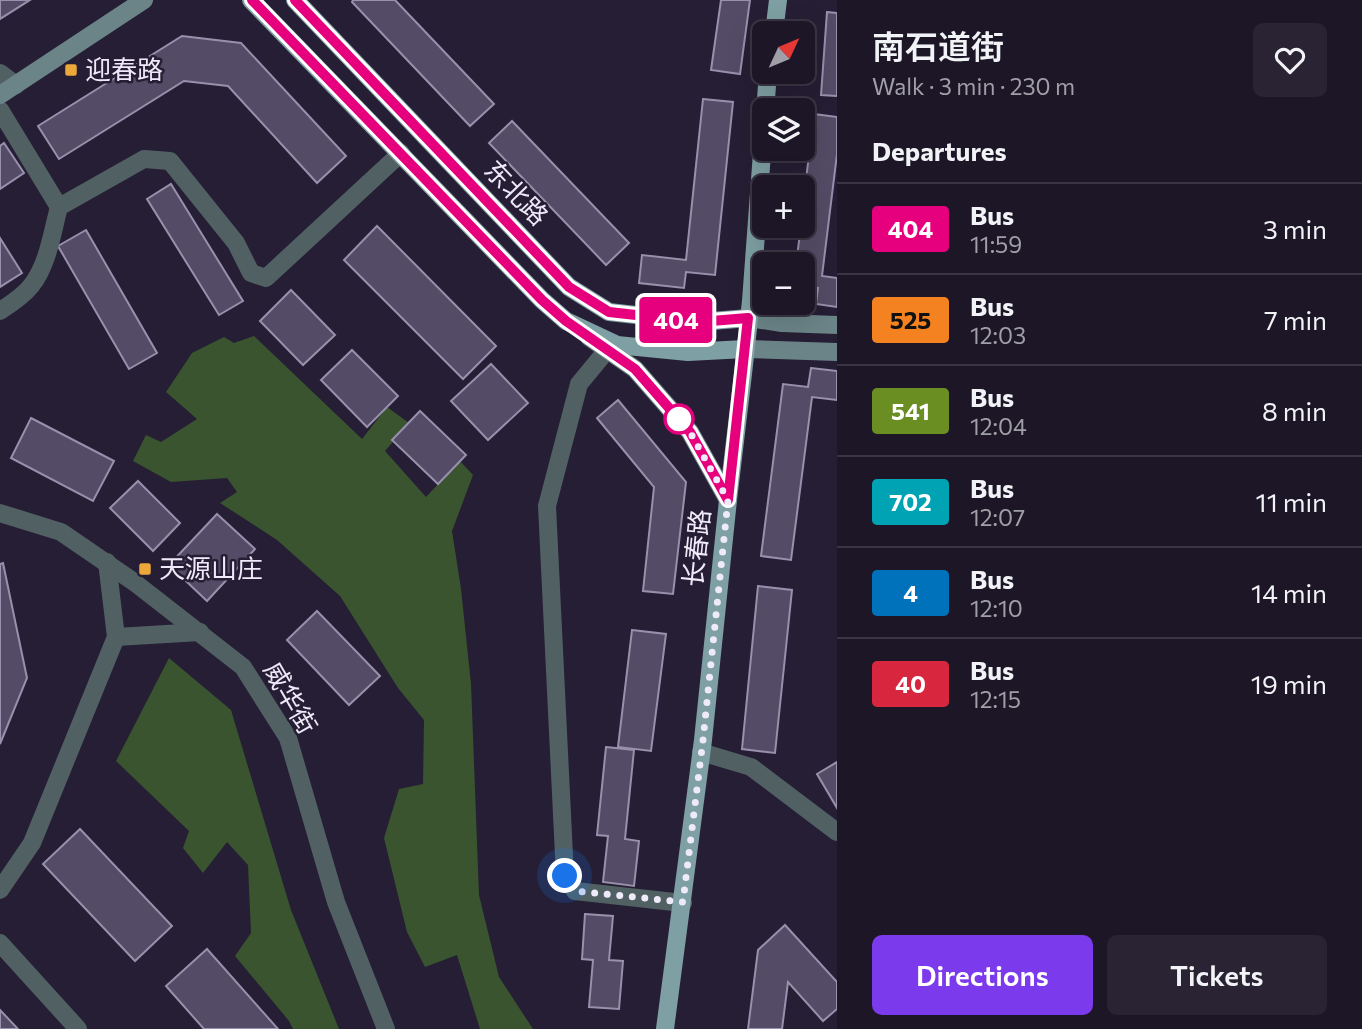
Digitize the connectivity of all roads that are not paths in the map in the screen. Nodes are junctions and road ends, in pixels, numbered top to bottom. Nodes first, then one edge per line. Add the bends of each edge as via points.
1 (144, 0) edge
2 (251, 0) edge
3 (295, 0) edge
4 (778, 0) edge
5 (775, 21) edge
6 (0, 73) edge
7 (767, 84) edge
8 (16, 85) junction
9 (0, 95) edge
10 (0, 110) edge
11 (401, 153) junction
12 (59, 207) junction
13 (0, 311) edge
14 (748, 318) junction
15 (566, 321) junction
16 (837, 325) edge
17 (607, 349) junction
18 (745, 349) junction
19 (837, 352) edge
20 (728, 500) junction
21 (0, 513) edge
22 (107, 562) junction
23 (200, 632) junction
24 (116, 637) junction
25 (702, 752) junction
26 (837, 832) edge
27 (0, 890) edge
28 (683, 902) junction
29 (0, 943) edge
30 (78, 1029) edge
31 (386, 1029) edge
32 (665, 1029) edge

1 - 8 main road
2 - 11 main road, 东北路
3 - 14 main road, 东北路 via 569,287 609,312 699,322
4 - 5 main road
6 - 8 street
7 - 14 main road, 长春路
8 - 9 main road
10 - 12 street
11 - 12 street via 267,278 251,273 236,243 170,161 144,159
11 - 15 main road, 东北路
12 - 13 street via 31,287
14 - 16 main road
14 - 18 main road, 长春路
15 - 17 main road
15 - 18 main road, 东北路 via 617,345 688,352
17 - 20 main road via 635,369 690,432
17 - 28 street via 579,384 547,506 565,876 575,891
18 - 19 main road
18 - 20 main road, 长春路
20 - 25 main road, 长春路
21 - 22 street, 威华街 via 61,532
22 - 23 street, 威华街
22 - 24 street
23 - 24 street
23 - 31 street, 威华街 via 243,667 288,738 335,902
24 - 27 street via 32,843
25 - 26 street via 751,767
25 - 28 main road, 长春路
28 - 32 main road, 长春路
29 - 30 street

